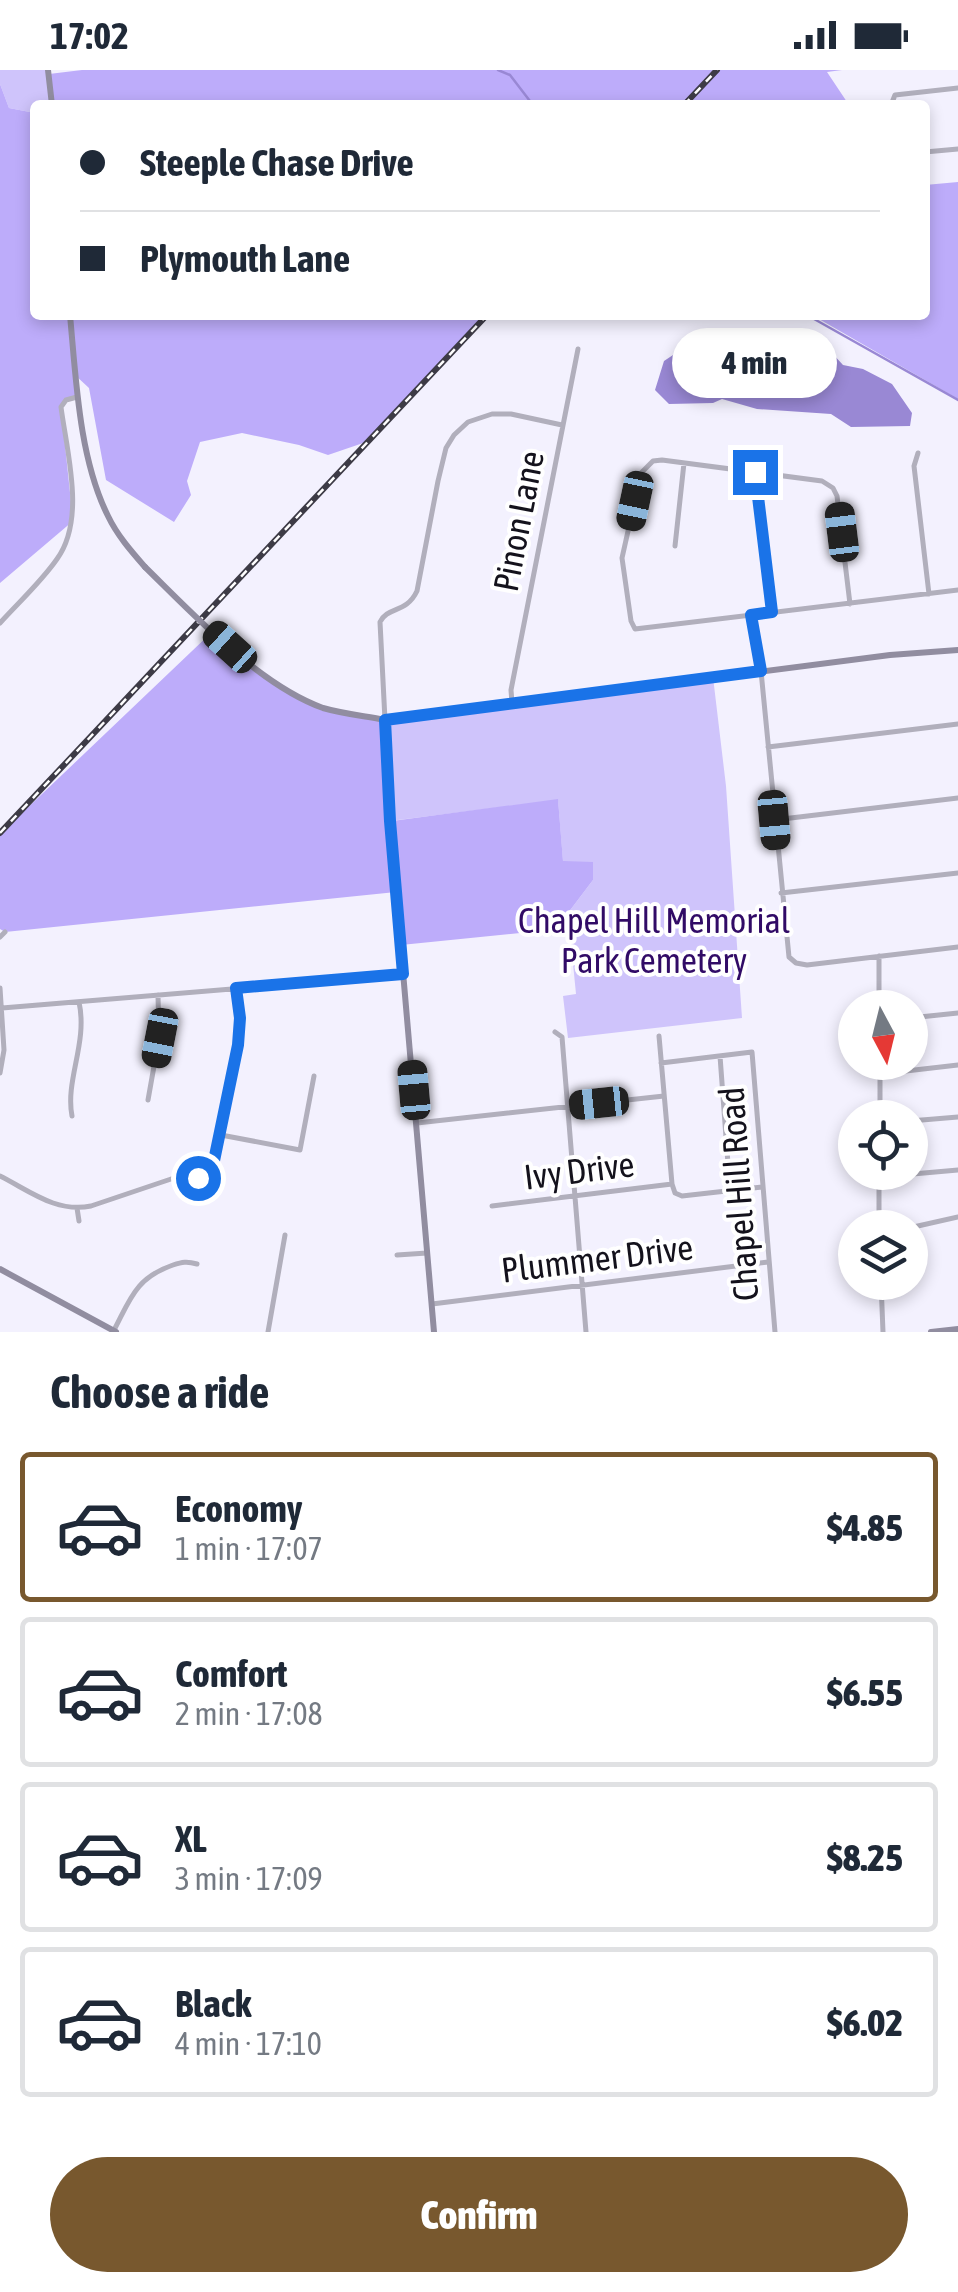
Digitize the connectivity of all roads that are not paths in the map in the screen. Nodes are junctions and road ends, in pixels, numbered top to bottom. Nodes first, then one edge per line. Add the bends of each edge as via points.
1 (48, 70) edge
2 (958, 88) edge
3 (51, 100) edge
4 (893, 100) edge
5 (958, 149) edge
6 (930, 152) edge
7 (70, 320) edge
8 (578, 349) dead end
9 (79, 397) junction
10 (562, 425) junction
11 (918, 453) dead end
12 (684, 463) junction
13 (755, 472) junction
14 (676, 546) dead end
15 (958, 590) edge
16 (929, 594) junction
17 (850, 604) junction
18 (772, 612) junction
19 (751, 615) junction
20 (0, 623) edge
21 (958, 650) edge
22 (761, 671) junction
23 (512, 703) junction
24 (385, 720) junction
25 (958, 724) edge
26 (768, 747) junction
27 (958, 798) edge
28 (774, 820) junction
29 (958, 872) edge
30 (782, 893) junction
31 (958, 947) edge
32 (879, 956) junction
33 (403, 974) junction
34 (0, 988) edge
35 (236, 988) junction
36 (880, 990) edge
37 (158, 995) junction
38 (79, 1002) junction
39 (2, 1008) edge
40 (958, 1013) edge
41 (928, 1016) edge
42 (555, 1032) dead end
43 (659, 1036) dead end
44 (720, 1056) junction
45 (662, 1063) junction
46 (958, 1065) edge
47 (928, 1068) edge
48 (0, 1073) edge
49 (314, 1076) dead end
50 (664, 1096) junction
51 (148, 1100) dead end
52 (567, 1106) junction
53 (72, 1116) dead end
54 (958, 1117) edge
55 (928, 1120) edge
56 (417, 1124) junction
57 (221, 1134) junction
58 (958, 1170) edge
59 (928, 1172) edge
60 (0, 1176) edge
61 (672, 1184) junction
62 (762, 1187) junction
63 (730, 1191) junction
64 (575, 1196) junction
65 (492, 1206) dead end
66 (77, 1208) junction
67 (958, 1217) edge
68 (79, 1221) dead end
69 (928, 1224) edge
70 (285, 1235) dead end
71 (428, 1252) junction
72 (396, 1255) dead end
73 (768, 1262) junction
74 (197, 1264) dead end
75 (0, 1270) edge
76 (582, 1285) junction
77 (882, 1300) edge
78 (432, 1304) junction
79 (958, 1329) edge
80 (114, 1332) edge
81 (268, 1332) edge
82 (434, 1332) edge
83 (586, 1332) edge
84 (774, 1332) edge
85 (883, 1332) edge
86 (930, 1332) edge

1 - 3 main road
2 - 4 street
5 - 6 street
7 - 9 main road
8 - 10 street, Pinon Lane
9 - 20 street via 61,407 72,500 69,536 58,559
9 - 24 main road, bridge via 100,500 145,567 282,688 324,708
10 - 23 street, Pinon Lane
10 - 24 street via 492,414 468,422 449,442 417,591 407,606 380,622
11 - 16 street
12 - 13 street
12 - 14 street
12 - 19 street via 653,461 641,472 622,558 631,622 635,629
13 - 17 street via 833,488
13 - 18 street
15 - 16 street
16 - 17 street
17 - 18 street
18 - 19 street
19 - 22 street
21 - 22 main road
22 - 23 main road
22 - 26 street
23 - 24 main road
24 - 33 main road
25 - 26 street
26 - 28 street
27 - 28 street
28 - 30 street
29 - 30 street
30 - 32 street via 786,950 793,961
31 - 32 street
32 - 36 street
33 - 35 street
33 - 56 main road
34 - 39 street
35 - 37 street
35 - 57 street via 240,1032
37 - 38 street
37 - 51 street via 160,1038
38 - 39 street
38 - 53 street
39 - 48 street
40 - 41 street
42 - 52 street via 562,1037
43 - 45 street, Ivy Drive
44 - 45 street
44 - 62 street, Chapel Hill Road via 752,1052
44 - 63 street
45 - 50 street, Ivy Drive
46 - 47 street
49 - 57 street via 300,1150
50 - 52 street
50 - 61 street, Ivy Drive
52 - 56 street
52 - 64 street
54 - 55 street
56 - 71 main road
57 - 66 street via 210,1180 172,1178
58 - 59 street
60 - 66 street via 48,1202
61 - 63 street, Ivy Drive via 682,1196
61 - 64 street, Ivy Drive
62 - 63 street, Ivy Drive
62 - 73 street, Chapel Hill Road
64 - 65 street, Ivy Drive
64 - 76 street
66 - 68 street
67 - 69 street
70 - 81 street
71 - 72 street
71 - 78 main road
73 - 76 street, Plummer Drive
73 - 84 street, Chapel Hill Road
74 - 80 street via 184,1262 146,1277
75 - 80 main road
76 - 78 street, Plummer Drive
76 - 83 street
77 - 85 street
78 - 82 main road
79 - 86 main road

